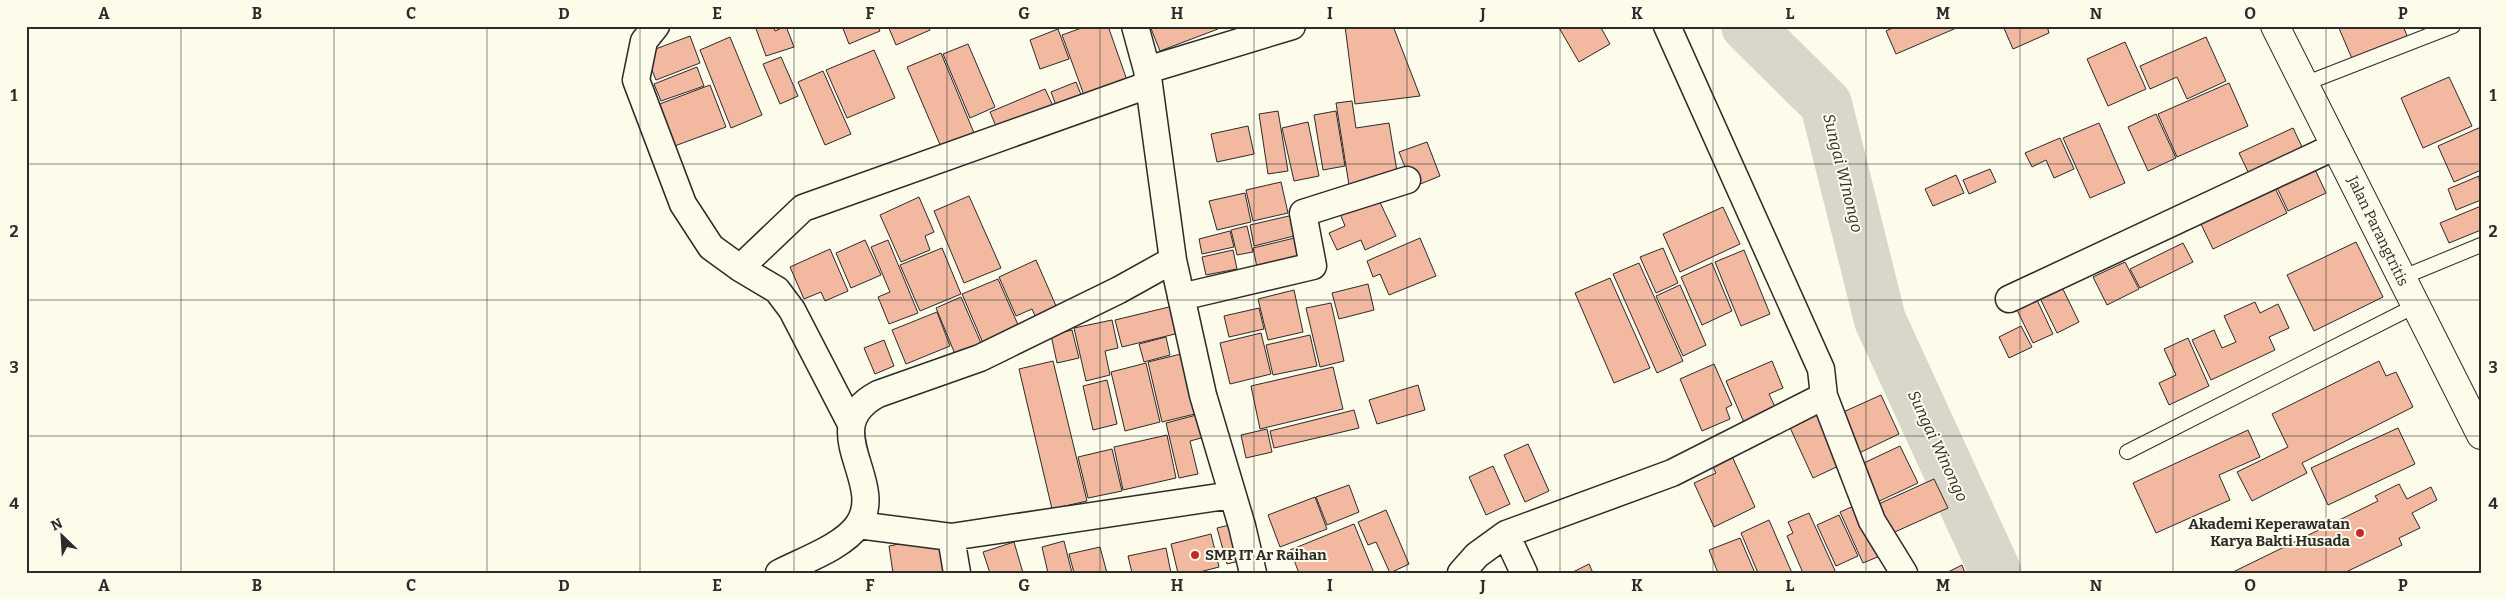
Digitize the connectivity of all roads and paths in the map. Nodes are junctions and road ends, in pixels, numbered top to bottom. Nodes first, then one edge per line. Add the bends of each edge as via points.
1 (656, 26) edge
2 (1135, 26) edge
3 (1292, 26) edge
4 (1667, 26) edge
5 (2275, 26) edge
6 (2454, 26) edge
7 (1147, 78) junction
8 (2304, 84) junction
9 (2336, 146) junction
10 (1406, 180) dead end
11 (2481, 245) edge
12 (1173, 260) junction
13 (740, 268) junction
14 (2401, 278) junction
15 (1181, 297) junction
16 (2009, 299) dead end
17 (2415, 306) junction
18 (1824, 396) junction
19 (851, 424) junction
20 (2481, 435) edge
21 (2127, 452) dead end
22 (1232, 495) junction
23 (858, 525) junction
24 (1506, 534) junction
25 (951, 537) junction
26 (779, 573) edge
27 (957, 573) edge
28 (1253, 573) edge
29 (1461, 573) edge
30 (1524, 573) edge
31 (1904, 573) edge

1 - 13 street via 644,41 636,80 683,204 711,247
2 - 7 street
3 - 7 street
4 - 18 street via 1821,369
5 - 8 main road, Jalan Parangtritis
6 - 8 lane
7 - 12 street
7 - 13 street via 803,208
8 - 9 main road, Jalan Parangtritis
9 - 14 main road, Jalan Parangtritis
9 - 16 street
10 - 15 street via 1303,213 1313,266
11 - 14 lane
12 - 15 street
12 - 19 street via 980,358 864,401 855,411
13 - 19 street via 777,290 792,310
14 - 17 main road, Jalan Parangtritis
15 - 22 street via 1203,395
17 - 20 main road, Jalan Parangtritis
17 - 21 lane
18 - 24 street via 1672,473
18 - 31 street via 1872,521
19 - 23 street via 865,496 864,512
22 - 25 street
22 - 28 street
23 - 25 street
23 - 26 street via 836,544
24 - 29 street
24 - 30 street
25 - 27 street

